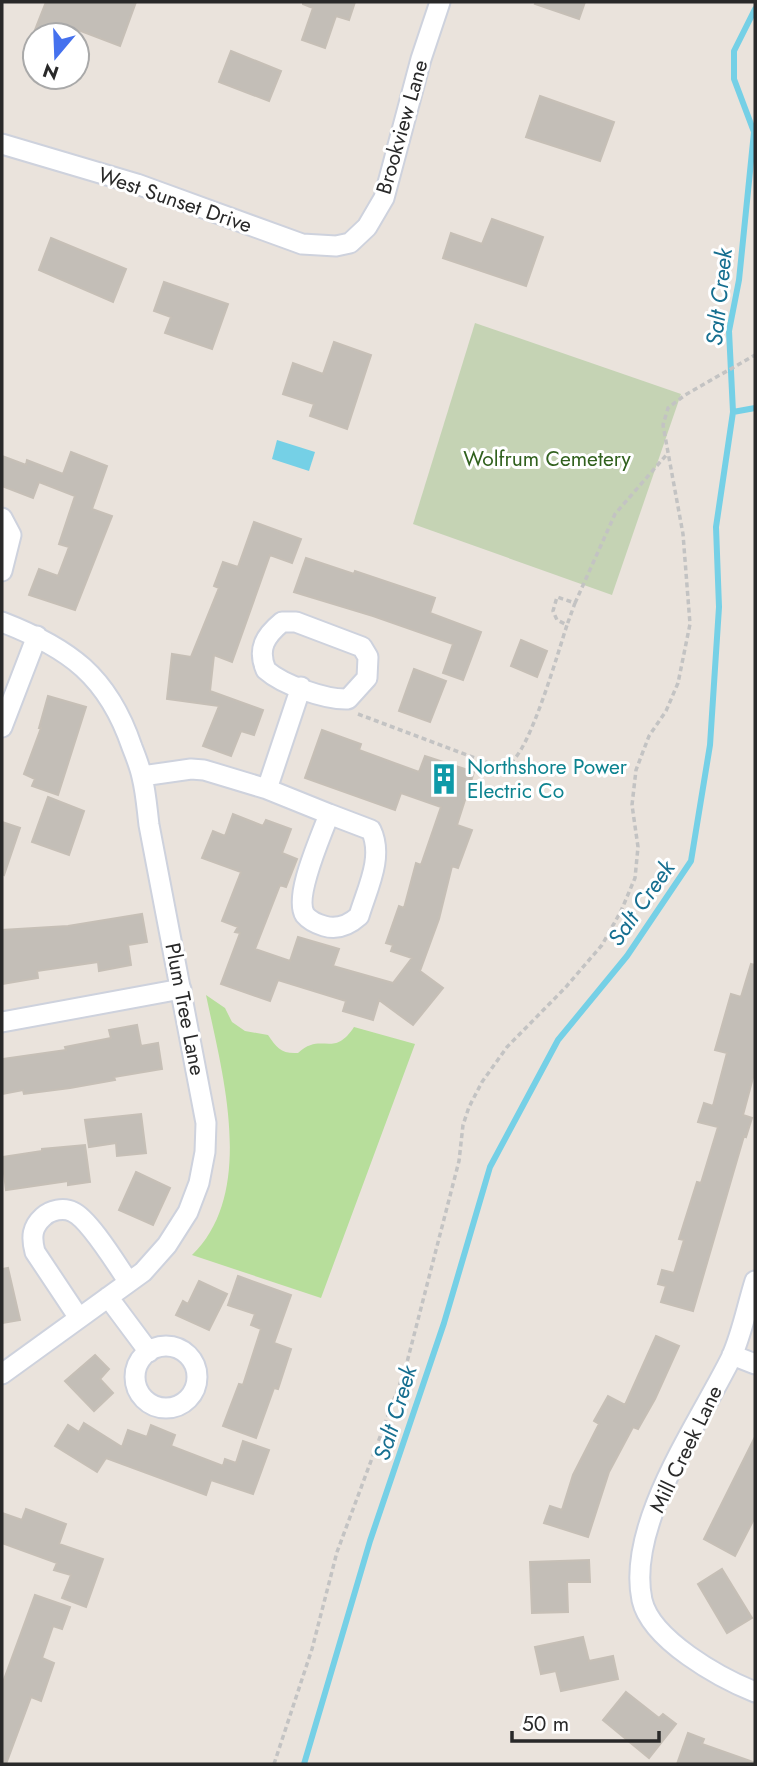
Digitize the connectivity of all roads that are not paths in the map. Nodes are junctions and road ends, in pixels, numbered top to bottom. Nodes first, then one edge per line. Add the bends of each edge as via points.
1 (440, 2) edge
2 (2, 144) edge
3 (350, 243) joint
4 (2, 517) edge
5 (2, 571) edge
6 (2, 622) edge
7 (37, 636) junction
8 (301, 687) junction
9 (2, 727) edge
10 (142, 776) junction
11 (267, 789) junction
12 (329, 814) junction
13 (181, 989) junction
14 (2, 1022) edge
15 (128, 1281) junction
16 (755, 1281) edge
17 (108, 1297) junction
18 (79, 1318) junction
19 (149, 1352) dead end
20 (732, 1355) junction
21 (755, 1364) edge
22 (2, 1374) edge
23 (755, 1692) edge

1 - 3 street, Brookview Lane via 384,198 367,227
2 - 3 street, West Sunset Drive via 137,184 302,244
4 - 5 street via 11,535
6 - 7 street, Plum Tree Lane
7 - 9 street
7 - 10 street, Plum Tree Lane via 71,657 110,698
8 - 8 street via 348,699 367,678 368,657 362,647 296,622 282,622 265,638 263,663 275,678
8 - 11 street
10 - 11 street via 204,770
10 - 13 street, Plum Tree Lane
11 - 12 street
12 - 12 street via 302,900 304,914 329,928 359,916 377,854 371,830
13 - 14 street
13 - 15 street, Plum Tree Lane via 203,1101 205,1152 188,1212 167,1245 143,1272
15 - 17 street, Plum Tree Lane
15 - 18 street via 74,1212 48,1211 35,1224 35,1252
16 - 20 street, Mill Creek Lane
17 - 18 street, Plum Tree Lane
17 - 19 street
18 - 22 street, Plum Tree Lane
20 - 21 street
20 - 23 street, Mill Creek Lane via 668,1475 646,1535 640,1569 642,1602 657,1628 680,1651

